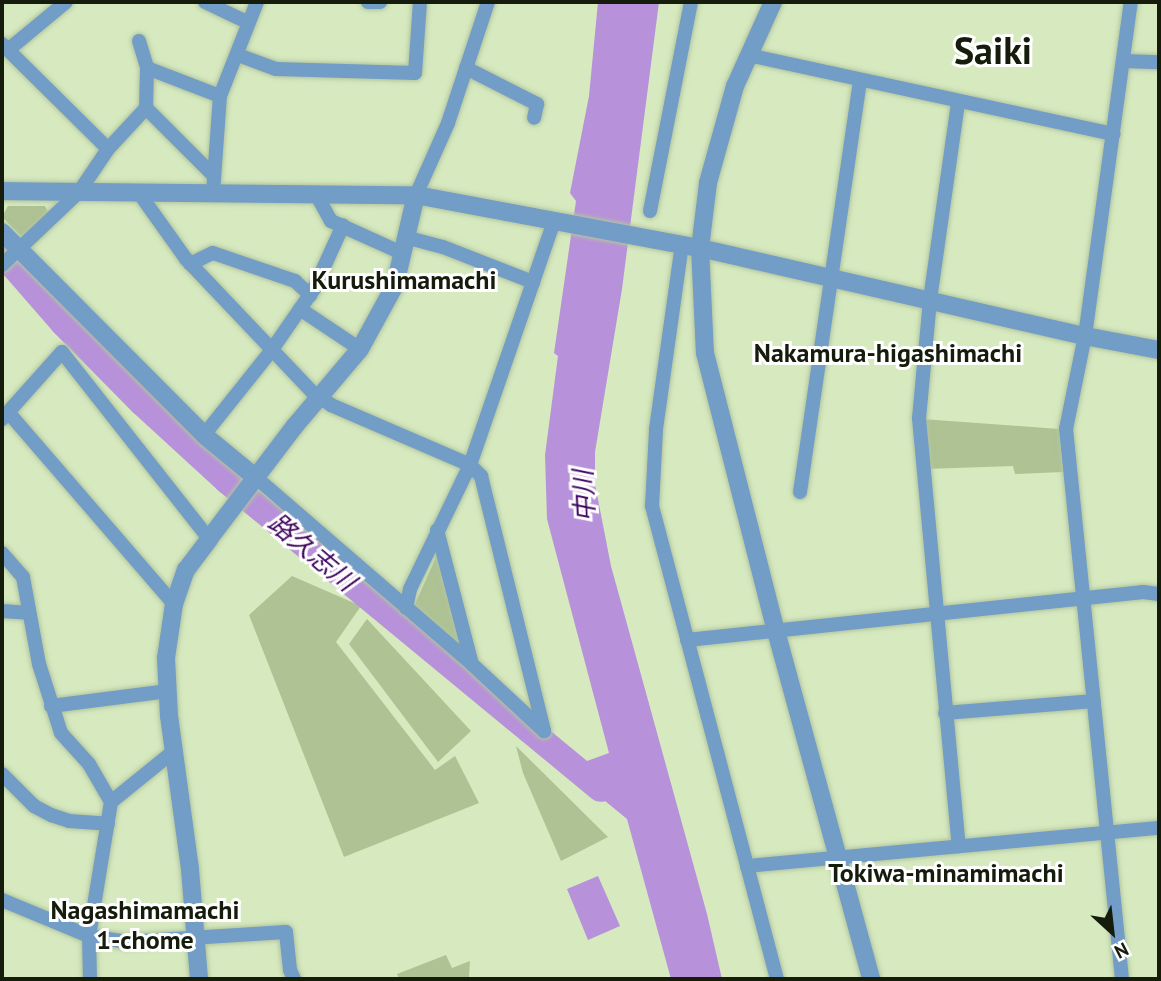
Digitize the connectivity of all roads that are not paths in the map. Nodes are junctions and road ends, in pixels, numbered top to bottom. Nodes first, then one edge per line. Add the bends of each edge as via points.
1 (66, 2) edge
2 (205, 2) edge
3 (257, 2) edge
4 (368, 2) edge
5 (380, 2) edge
6 (421, 2) edge
7 (488, 2) edge
8 (691, 2) edge
9 (773, 2) edge
10 (1131, 2) edge
11 (247, 22) junction
12 (139, 41) dead end
13 (5, 47) edge
14 (238, 55) junction
15 (748, 55) junction
16 (1124, 61) junction
17 (1159, 62) edge
18 (147, 68) junction
19 (466, 68) junction
20 (860, 80) junction
21 (220, 96) junction
22 (958, 103) junction
23 (146, 108) junction
24 (534, 118) dead end
25 (1114, 134) junction
26 (108, 149) junction
27 (213, 184) junction
28 (2, 191) edge
29 (79, 191) junction
30 (139, 193) junction
31 (316, 194) junction
32 (416, 195) junction
33 (650, 211) dead end
34 (558, 222) junction
35 (343, 225) junction
36 (2, 232) edge
37 (681, 244) junction
38 (404, 245) junction
39 (700, 248) junction
40 (10, 256) edge
41 (190, 264) junction
42 (833, 278) junction
43 (533, 282) junction
44 (310, 295) junction
45 (930, 300) junction
46 (300, 309) junction
47 (1085, 336) junction
48 (360, 349) junction
49 (1159, 350) edge
50 (271, 351) junction
51 (321, 399) junction
52 (5, 415) edge
53 (205, 435) junction
54 (470, 465) junction
55 (251, 482) junction
56 (800, 492) dead end
57 (437, 530) junction
58 (209, 539) junction
59 (2, 553) edge
60 (1159, 594) edge
61 (1084, 600) junction
62 (174, 604) junction
63 (406, 608) junction
64 (2, 611) edge
65 (29, 613) junction
66 (936, 616) junction
67 (776, 631) junction
68 (687, 640) junction
69 (472, 664) junction
70 (168, 691) junction
71 (1094, 701) junction
72 (51, 706) junction
73 (945, 713) junction
74 (174, 751) junction
75 (2, 774) edge
76 (111, 802) junction
77 (107, 824) junction
78 (1159, 828) edge
79 (1107, 833) junction
80 (959, 846) junction
81 (839, 859) junction
82 (747, 866) junction
83 (2, 900) edge
84 (89, 936) junction
85 (198, 939) junction
86 (90, 979) edge
87 (199, 979) edge
88 (294, 979) edge
89 (777, 979) edge
90 (871, 979) edge
91 (1122, 979) edge

1 - 13 street
2 - 11 street
3 - 11 street
4 - 5 street
6 - 14 street via 415,73 276,69
7 - 19 street
8 - 33 street
9 - 15 street
10 - 16 street
11 - 14 street
12 - 18 street
13 - 26 street
14 - 21 street
15 - 20 street
15 - 39 street via 708,183
16 - 17 street
16 - 25 street
18 - 21 street
18 - 23 street
19 - 24 street via 537,104
19 - 32 street
20 - 22 street
20 - 42 street
21 - 27 street
22 - 25 street
22 - 45 street
23 - 26 street
23 - 27 street
25 - 47 street
26 - 29 street
27 - 30 street
27 - 31 street
28 - 29 street
29 - 30 street
29 - 40 street
30 - 41 street
31 - 32 street
31 - 35 street via 331,220
32 - 34 street
32 - 38 street
34 - 37 street
34 - 43 street
35 - 38 street
35 - 44 street
36 - 40 street
37 - 39 street
37 - 68 street via 656,429 652,506
38 - 43 street via 443,247
38 - 48 street via 395,285
39 - 42 street
39 - 67 street via 708,366
40 - 53 street
41 - 44 street via 213,253 295,281
41 - 50 street
42 - 45 street
42 - 56 street
43 - 54 street
44 - 46 street
45 - 47 street
45 - 66 street via 919,418
46 - 48 street
46 - 50 street
47 - 49 street
47 - 61 street via 1066,429
48 - 51 street
50 - 51 street
50 - 53 street
51 - 54 street
51 - 55 street
52 - 58 street via 62,352
52 - 62 street
53 - 55 street
54 - 57 street
54 - 69 street via 481,476 544,731
55 - 58 street
55 - 63 street
57 - 63 street
57 - 69 street
58 - 62 street via 186,570
59 - 65 street via 23,578
60 - 61 street
61 - 66 street
61 - 71 street
62 - 70 street via 166,637
63 - 69 street
64 - 65 street
65 - 72 street
66 - 67 street
66 - 73 street
67 - 68 street
67 - 81 street
68 - 82 street
70 - 72 street
70 - 74 street
71 - 73 street
71 - 79 street
72 - 76 street via 61,733 89,764
73 - 80 street
74 - 76 street
74 - 85 street
75 - 77 street via 34,806 51,815
76 - 77 street
77 - 84 street
78 - 79 street
79 - 80 street
79 - 91 street
80 - 81 street
81 - 82 street
81 - 90 street
82 - 89 street
83 - 84 street
84 - 85 street via 126,942
84 - 86 street
85 - 87 street
85 - 88 street via 286,932

